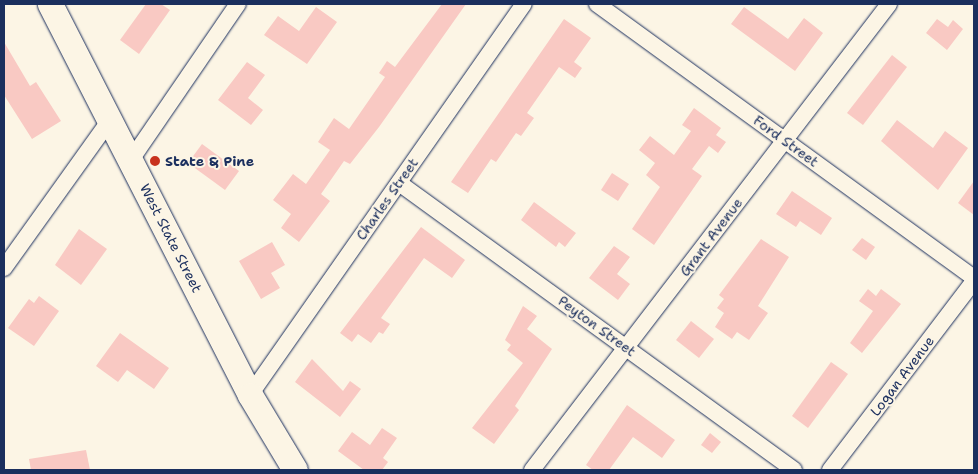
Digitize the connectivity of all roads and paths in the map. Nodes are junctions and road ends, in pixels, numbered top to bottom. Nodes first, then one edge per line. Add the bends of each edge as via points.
1 (50, 4) edge
2 (238, 4) edge
3 (524, 4) edge
4 (597, 4) edge
5 (889, 4) edge
6 (110, 120) junction
7 (785, 140) junction
8 (131, 160) junction
9 (399, 183) junction
10 (4, 268) edge
11 (974, 280) edge
12 (627, 348) junction
13 (250, 395) junction
14 (296, 470) edge
15 (532, 470) edge
16 (794, 470) edge
17 (830, 470) edge

1 - 6 main road, West State Street
2 - 8 street
3 - 9 street, Charles Street
4 - 7 street, Ford Street
5 - 7 street, Grant Avenue
6 - 8 main road, West State Street
6 - 10 street
7 - 11 street, Ford Street
7 - 12 street, Grant Avenue
8 - 13 main road, West State Street
9 - 12 street, Peyton Street
9 - 13 street, Charles Street
11 - 17 street, Logan Avenue
12 - 15 street, Grant Avenue
12 - 16 street, Peyton Street
13 - 14 main road, West State Street

